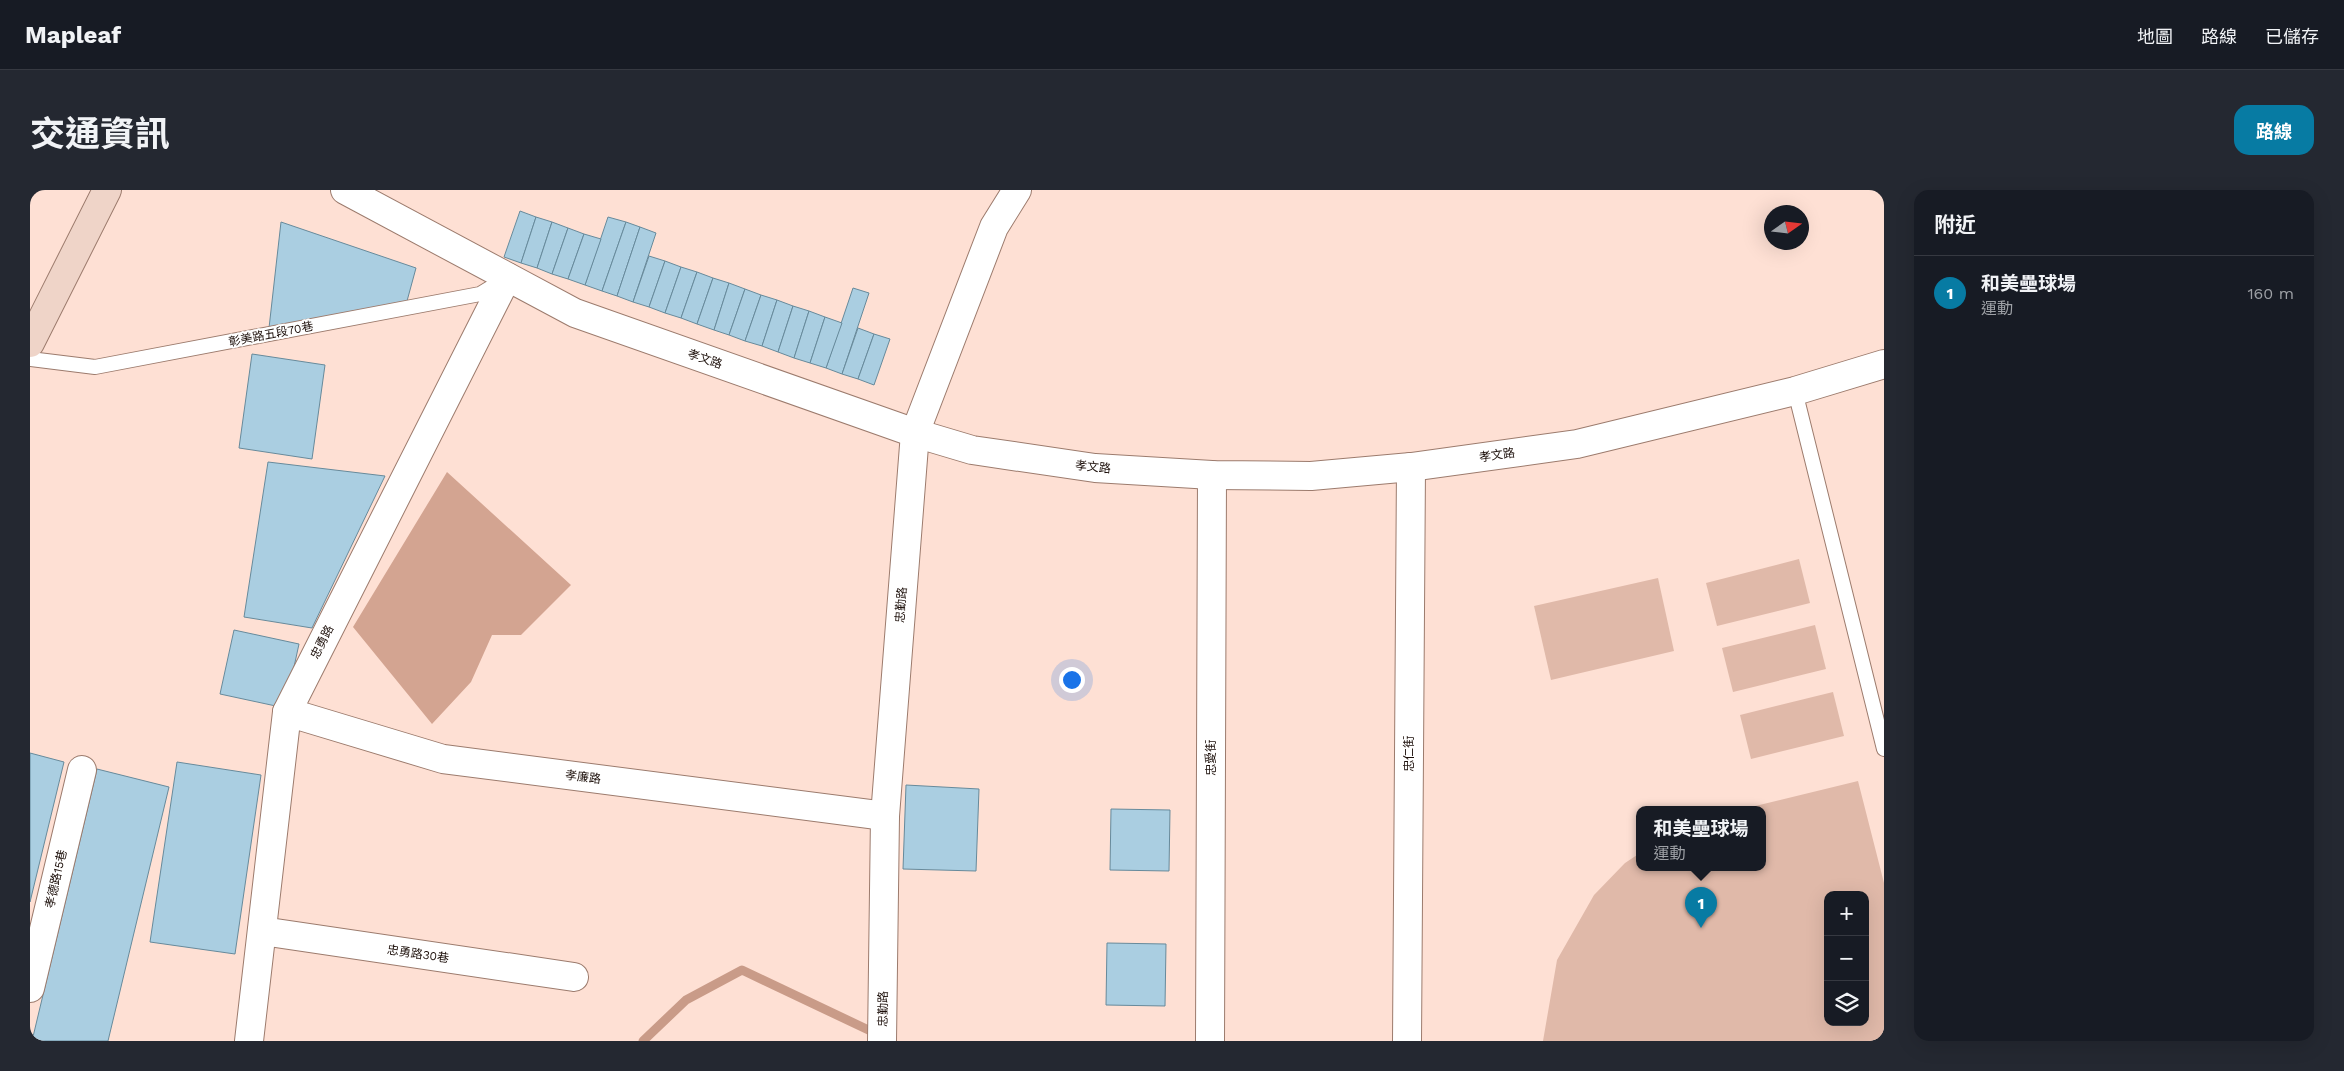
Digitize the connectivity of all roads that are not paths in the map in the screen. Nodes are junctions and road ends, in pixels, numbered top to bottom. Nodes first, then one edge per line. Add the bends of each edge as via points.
1 (107, 190) edge
2 (345, 190) edge
3 (1017, 190) edge
4 (507, 277) junction
5 (30, 343) edge
6 (30, 358) edge
7 (1884, 364) edge
8 (1795, 391) junction
9 (915, 433) junction
10 (1411, 467) junction
11 (1212, 475) junction
12 (287, 712) junction
13 (1884, 748) edge
14 (82, 770) dead end
15 (885, 816) junction
16 (262, 931) junction
17 (574, 977) dead end
18 (30, 988) edge
19 (249, 1041) edge
20 (882, 1041) edge
21 (1210, 1041) edge
22 (1407, 1041) edge

1 - 5 main road
2 - 4 street, 孝文路
3 - 9 street, 忠勤路 via 994,227
4 - 6 lane, 彰美路五段70巷 via 480,294 95,367
4 - 9 street, 孝文路 via 574,313
4 - 12 street, 忠勇路
7 - 8 street, 孝文路
8 - 10 street, 孝文路 via 1577,444
8 - 13 lane
9 - 11 street, 孝文路 via 972,450 1096,468
9 - 15 street, 忠勤路
10 - 11 street, 孝文路 via 1311,476
10 - 22 street, 忠仁街
11 - 21 street, 忠愛街
12 - 15 street, 孝廉路 via 444,759
12 - 16 street, 忠勇路
14 - 18 street, 孝德路15巷
15 - 20 street, 忠勤路
16 - 17 street, 忠勇路30巷
16 - 19 street, 忠勇路

